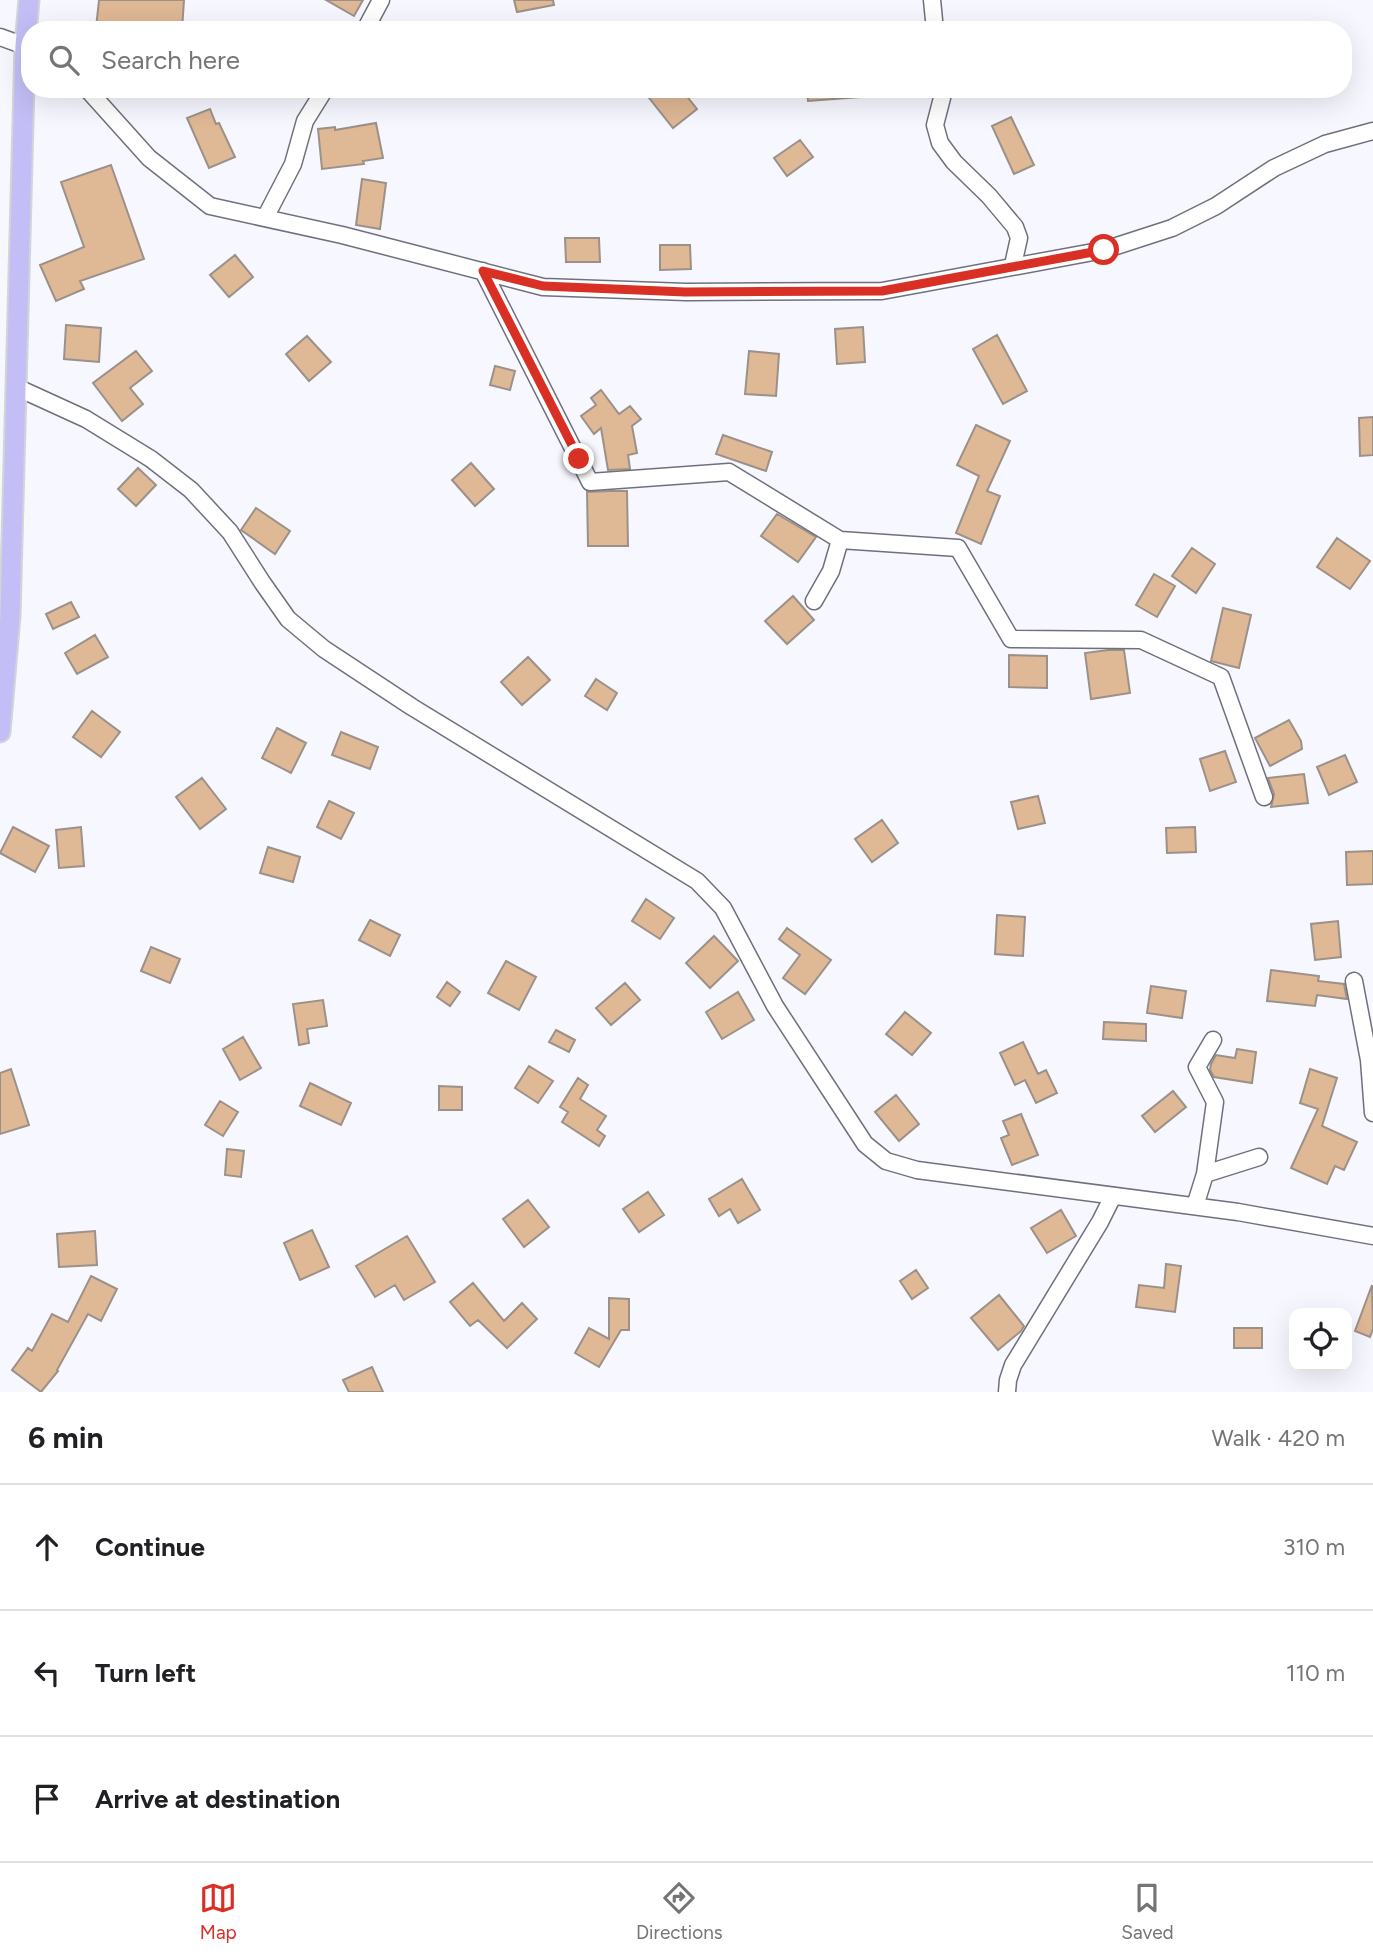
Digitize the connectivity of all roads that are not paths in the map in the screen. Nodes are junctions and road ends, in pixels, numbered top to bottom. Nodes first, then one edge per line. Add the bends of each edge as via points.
1 (29, 0) edge
2 (381, 0) edge
3 (932, 0) edge
4 (29, 21) edge
5 (370, 21) edge
6 (934, 21) edge
7 (21, 33) edge
8 (0, 37) edge
9 (27, 98) edge
10 (96, 98) edge
11 (319, 98) edge
12 (942, 98) edge
13 (1373, 131) edge
14 (265, 218) junction
15 (1013, 265) junction
16 (483, 271) junction
17 (16, 387) junction
18 (840, 540) junction
19 (814, 601) dead end
20 (0, 732) edge
21 (1264, 797) dead end
22 (1354, 981) dead end
23 (1213, 1040) dead end
24 (1373, 1113) edge
25 (1259, 1157) dead end
26 (1205, 1174) junction
27 (1113, 1196) junction
28 (1195, 1206) junction
29 (1373, 1236) edge
30 (1007, 1392) edge

1 - 4 main road
2 - 5 street
3 - 6 street
7 - 8 street
9 - 17 main road
10 - 14 street via 149,158 210,206
11 - 14 street via 305,121 293,164
12 - 15 street via 935,125 940,143 1015,227 1019,238
13 - 15 street via 1325,144 1274,168 1172,228 1104,250
14 - 16 street
15 - 16 street via 882,291 685,292 543,286
16 - 18 street via 590,482 729,472
17 - 20 main road via 9,616
17 - 27 street via 86,419 191,490 230,532 289,620 324,649 412,708 697,881 723,908 775,1006 865,1144 886,1161 917,1170
18 - 19 street via 831,572
18 - 21 street via 958,548 1010,639 1141,640 1221,677
22 - 24 street
23 - 26 street via 1197,1067 1215,1102
25 - 26 street
26 - 28 street
27 - 28 street
27 - 30 street via 1013,1365
28 - 29 street

